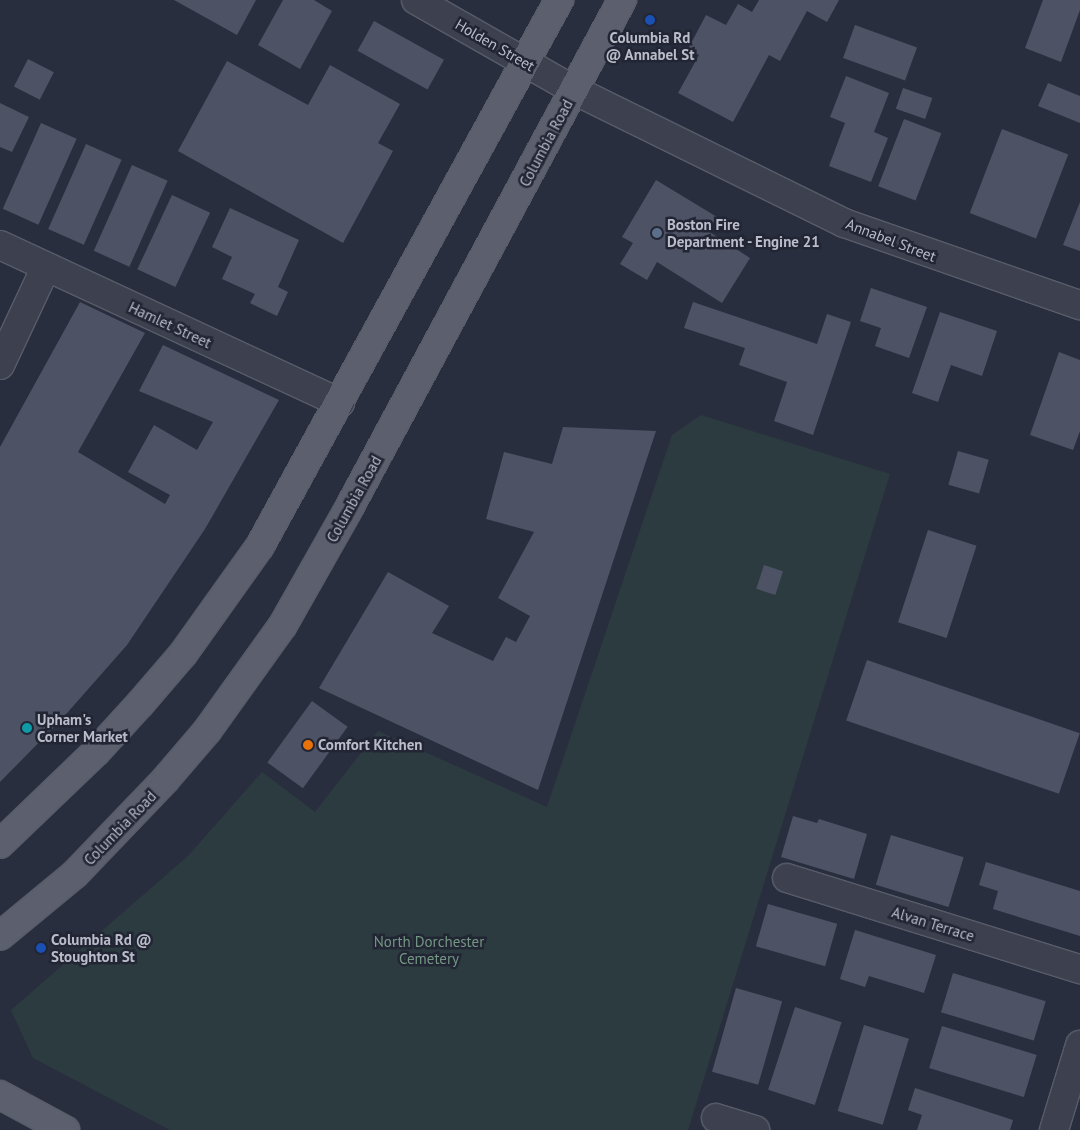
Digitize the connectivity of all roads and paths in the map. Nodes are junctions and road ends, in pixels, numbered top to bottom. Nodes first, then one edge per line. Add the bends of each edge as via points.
1 (416, 0) edge
2 (559, 0) edge
3 (622, 0) edge
4 (525, 63) junction
5 (574, 90) junction
6 (0, 245) edge
7 (46, 267) junction
8 (1080, 305) edge
9 (0, 364) edge
10 (340, 403) junction
11 (0, 844) edge
12 (787, 878) dead end
13 (0, 936) edge
14 (1080, 969) edge
15 (1080, 1045) edge
16 (0, 1095) edge
17 (716, 1118) dead end
18 (65, 1130) edge
19 (755, 1130) edge
20 (1054, 1130) edge

1 - 4 street, Holden Street
2 - 4 main road
3 - 5 main road, Columbia Road
4 - 5 street, Holden Street
4 - 10 main road
5 - 8 street, Annabel Street via 844,223
5 - 13 main road, Columbia Road via 283,625 207,731 166,780 75,874
6 - 7 street, Hamlet Street
7 - 9 street
7 - 10 street, Hamlet Street
10 - 11 main road via 260,546 183,654 96,752
12 - 14 street, Alvan Terrace
15 - 20 street
16 - 18 main road
17 - 19 street

